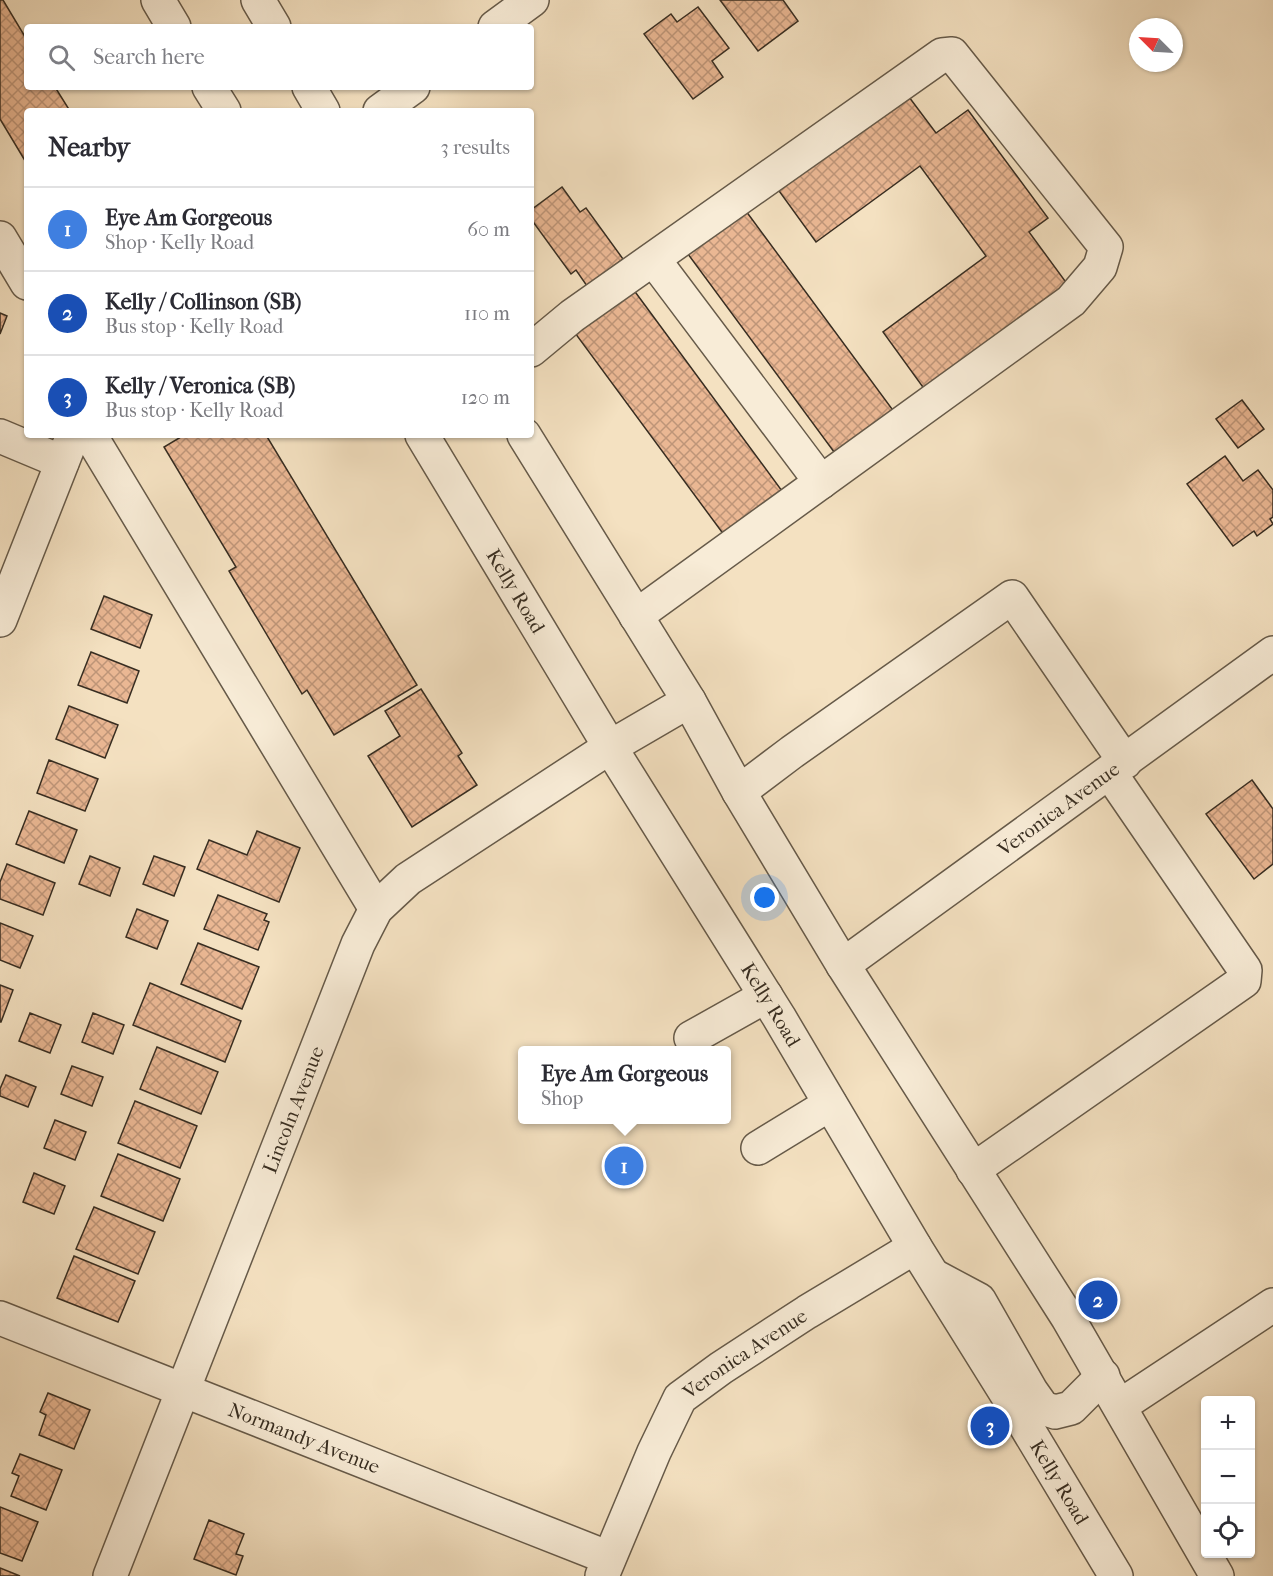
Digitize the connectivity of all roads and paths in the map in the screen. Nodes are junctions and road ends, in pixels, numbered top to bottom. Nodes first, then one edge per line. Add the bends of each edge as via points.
1 (158, 0) edge
2 (258, 0) edge
3 (532, 0) edge
4 (172, 24) edge
5 (272, 24) edge
6 (499, 24) edge
7 (211, 90) edge
8 (311, 90) edge
9 (409, 90) edge
10 (222, 108) edge
11 (321, 108) edge
12 (384, 108) edge
13 (0, 238) edge
14 (654, 260) junction
15 (24, 278) edge
16 (534, 348) edge
17 (0, 436) edge
18 (92, 438) edge
19 (424, 438) edge
20 (526, 438) edge
21 (67, 448) edge
22 (821, 482) junction
23 (636, 616) junction
24 (0, 620) edge
25 (1273, 653) edge
26 (689, 701) junction
27 (610, 747) junction
28 (1118, 767) junction
29 (740, 792) junction
30 (376, 909) junction
31 (843, 965) junction
32 (766, 996) junction
33 (692, 1038) dead end
34 (830, 1104) junction
35 (758, 1148) dead end
36 (973, 1170) junction
37 (915, 1247) junction
38 (932, 1275) junction
39 (1273, 1305) edge
40 (0, 1318) edge
41 (1103, 1376) junction
42 (183, 1391) junction
43 (1120, 1406) junction
44 (605, 1567) edge
45 (110, 1576) edge
46 (1116, 1576) edge
47 (1217, 1576) edge

1 - 4 street
2 - 5 street
3 - 6 street
7 - 10 street
8 - 11 street
9 - 12 street
13 - 15 street
14 - 16 street via 572,316
14 - 22 street
14 - 22 street via 942,55 952,54 1106,246 1100,267 1071,301
17 - 21 street
18 - 30 street
19 - 27 street, Kelly Road
20 - 23 street
21 - 24 street
22 - 23 street
23 - 26 street
25 - 28 street, Veronica Avenue
26 - 27 street, Lincoln Avenue
26 - 29 street
27 - 30 street, Lincoln Avenue via 408,879
27 - 32 street, Kelly Road
28 - 29 street via 1012,597
28 - 31 street, Veronica Avenue
28 - 36 street via 1245,970 1244,981
29 - 31 street
30 - 42 street, Lincoln Avenue via 358,944
31 - 36 street
32 - 33 street
32 - 34 street, Kelly Road
34 - 35 street
34 - 37 street, Kelly Road
36 - 41 street
37 - 38 street, Kelly Road
37 - 44 street, Veronica Avenue via 807,1312 680,1398
38 - 41 street via 979,1300 1043,1408 1055,1412 1071,1408
38 - 46 street, Kelly Road
39 - 43 street
40 - 42 street, Normandy Avenue
41 - 43 street
42 - 44 street, Normandy Avenue
42 - 45 street, Lincoln Avenue
43 - 47 street

